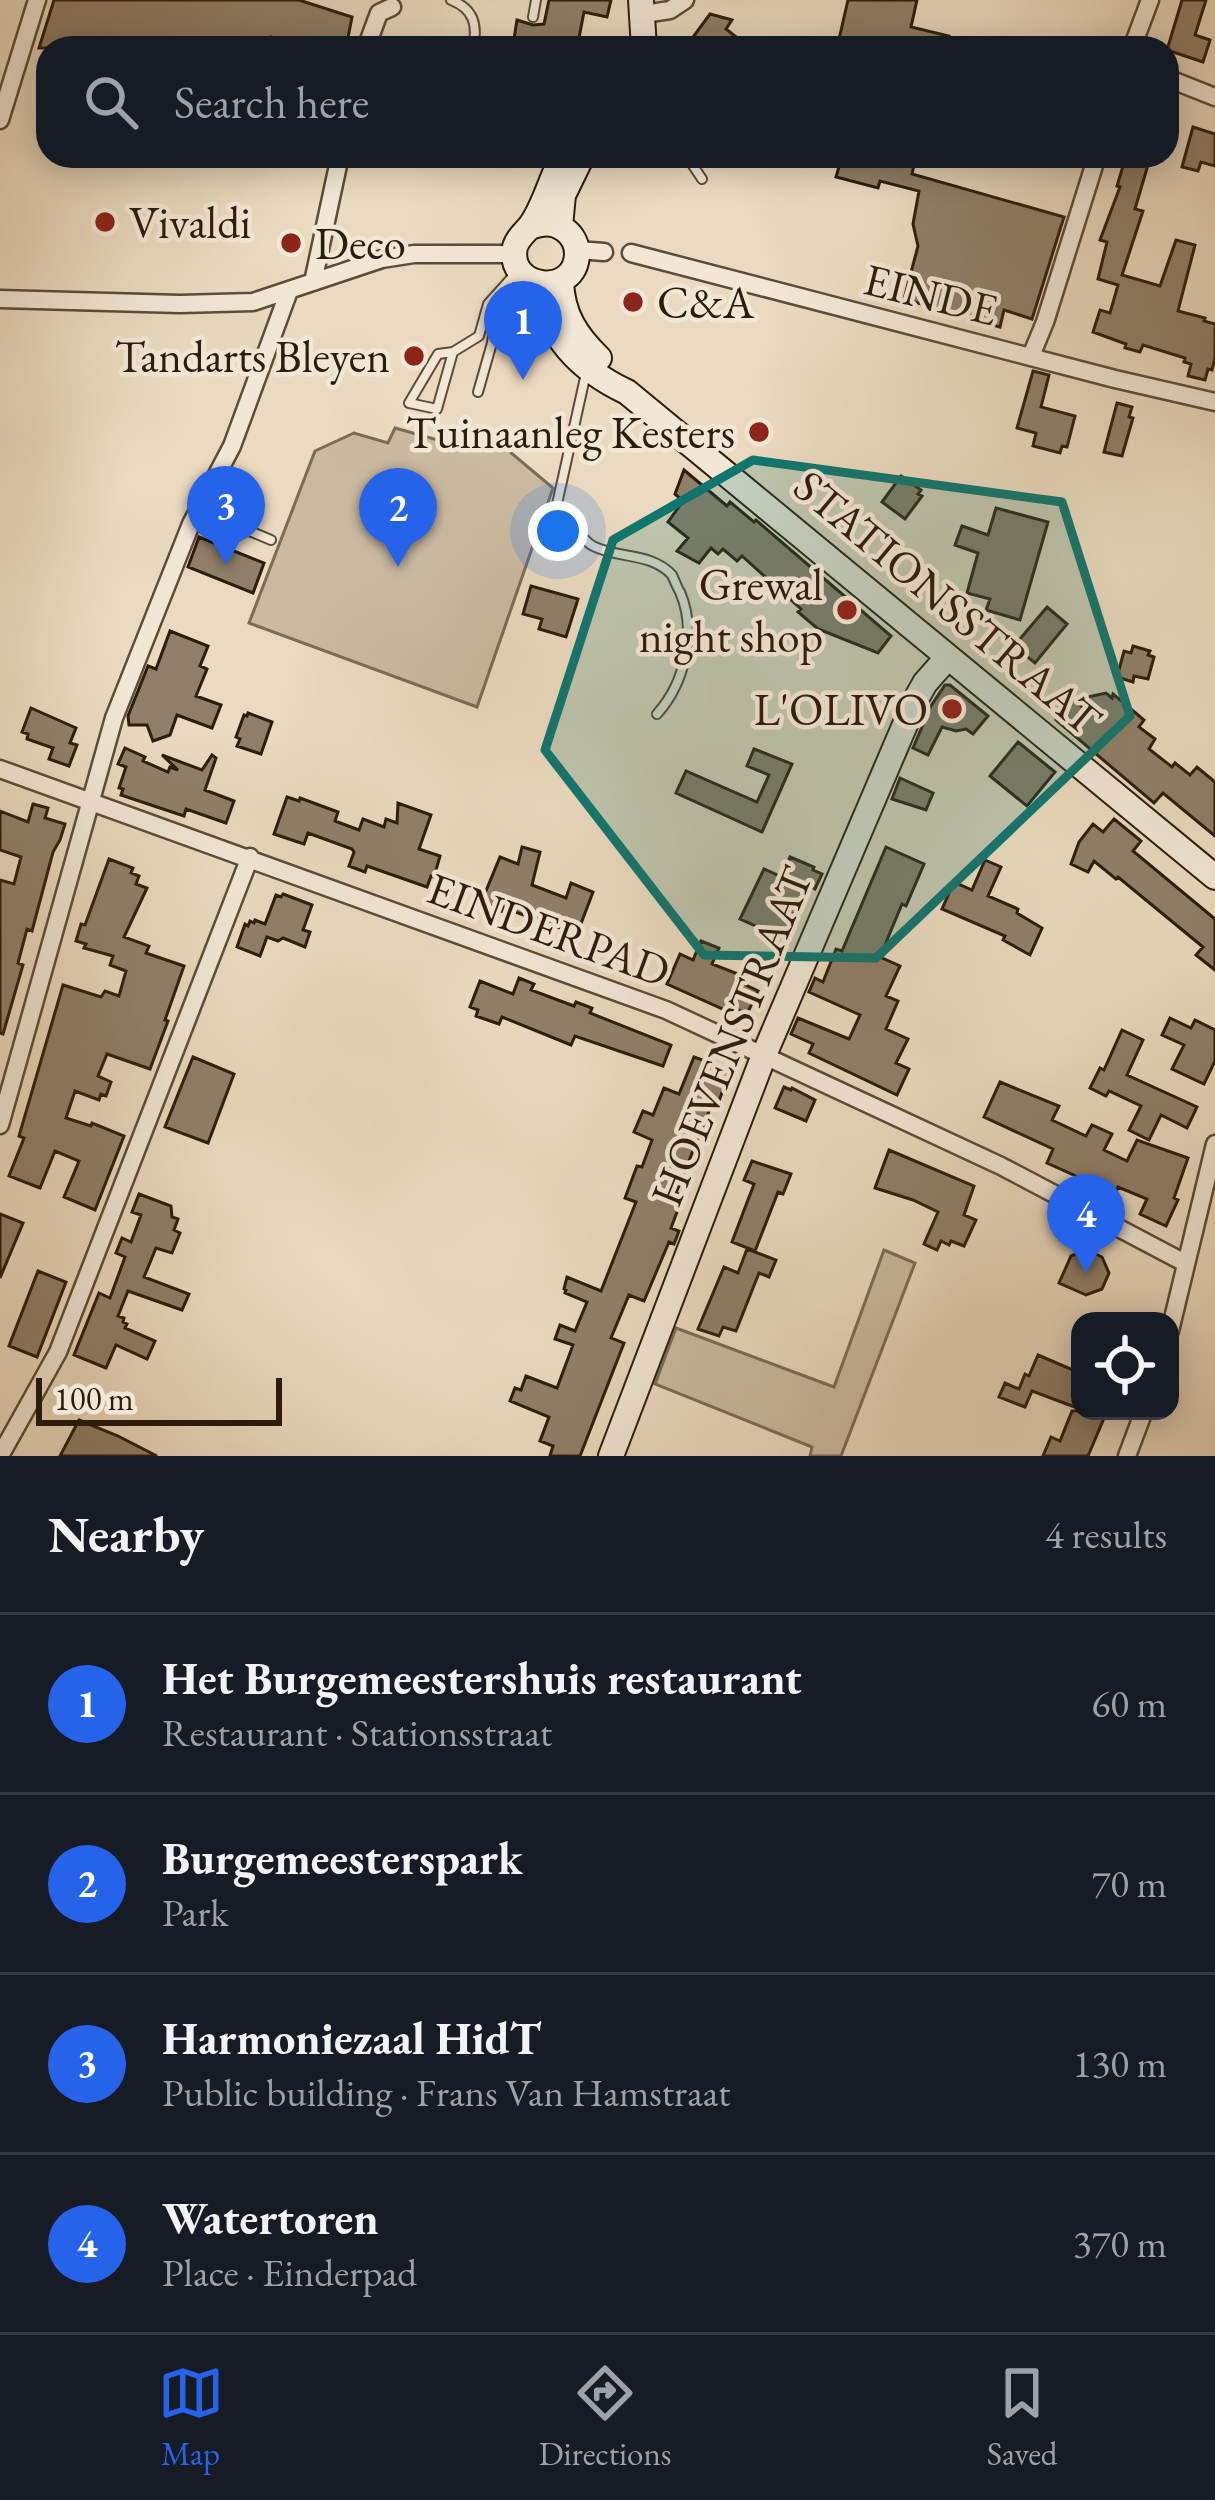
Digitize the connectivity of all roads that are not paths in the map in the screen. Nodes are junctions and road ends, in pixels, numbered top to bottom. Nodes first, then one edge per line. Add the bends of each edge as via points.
1 (37, 0) edge
2 (373, 0) edge
3 (451, 0) edge
4 (536, 0) edge
5 (685, 0) edge
6 (1150, 0) edge
7 (395, 3) edge
8 (533, 17) dead end
9 (642, 30) edge
10 (370, 36) edge
11 (475, 36) edge
12 (1136, 36) edge
13 (1179, 84) edge
14 (1215, 97) edge
15 (0, 120) edge
16 (337, 168) edge
17 (557, 168) edge
18 (575, 168) edge
19 (695, 168) edge
20 (1093, 168) edge
21 (702, 178) dead end
22 (560, 226) junction
23 (530, 227) junction
24 (577, 250) junction
25 (604, 252) dead end
26 (631, 254) dead end
27 (533, 272) junction
28 (314, 282) junction
29 (289, 291) junction
30 (498, 293) junction
31 (0, 299) edge
32 (453, 352) junction
33 (1031, 356) junction
34 (592, 362) junction
35 (478, 392) dead end
36 (1215, 402) edge
37 (199, 510) junction
38 (271, 540) dead end
39 (948, 656) junction
40 (657, 714) dead end
41 (0, 769) edge
42 (92, 801) junction
43 (250, 857) junction
44 (1215, 877) edge
45 (764, 1055) junction
46 (0, 1125) edge
47 (1215, 1144) edge
48 (1212, 1165) edge
49 (1185, 1263) junction
50 (1174, 1312) edge
51 (1141, 1420) edge
52 (0, 1456) edge
53 (611, 1456) edge
54 (1127, 1456) edge

1 - 15 street via 25,67
2 - 7 street
3 - 11 lane via 472,17
4 - 8 lane
5 - 9 street
6 - 12 street
7 - 10 street via 379,13
13 - 14 street
16 - 28 street
17 - 23 main road
18 - 22 main road
19 - 21 lane
20 - 33 street
22 - 23 main road
22 - 24 main road
23 - 27 main road via 517,243
24 - 25 street
24 - 27 main road via 571,273
26 - 33 street, EINDE
27 - 28 street via 414,254
27 - 30 lane
27 - 34 main road, STATIONSSTRAAT via 556,335
28 - 29 street
29 - 31 street via 253,302
29 - 37 street via 232,446
30 - 32 lane via 479,336
30 - 35 lane
32 - 32 lane via 437,409 409,403 438,354
33 - 36 street, EINDE
34 - 39 main road, STATIONSSTRAAT
34 - 40 lane via 557,504 590,545 644,558 672,575 684,601 685,657
37 - 38 lane
37 - 42 street via 115,718
39 - 44 main road, STATIONSSTRAAT
39 - 45 main road, HOEVENSTRAAT via 916,699
41 - 42 street, EINDERPAD
42 - 43 street, EINDERPAD
42 - 46 street
43 - 45 street, EINDERPAD via 618,991
43 - 52 street via 58,1352
45 - 49 street, EINDERPAD
45 - 53 main road, HOEVENSTRAAT
47 - 48 street
48 - 49 street
49 - 50 street
51 - 54 street

